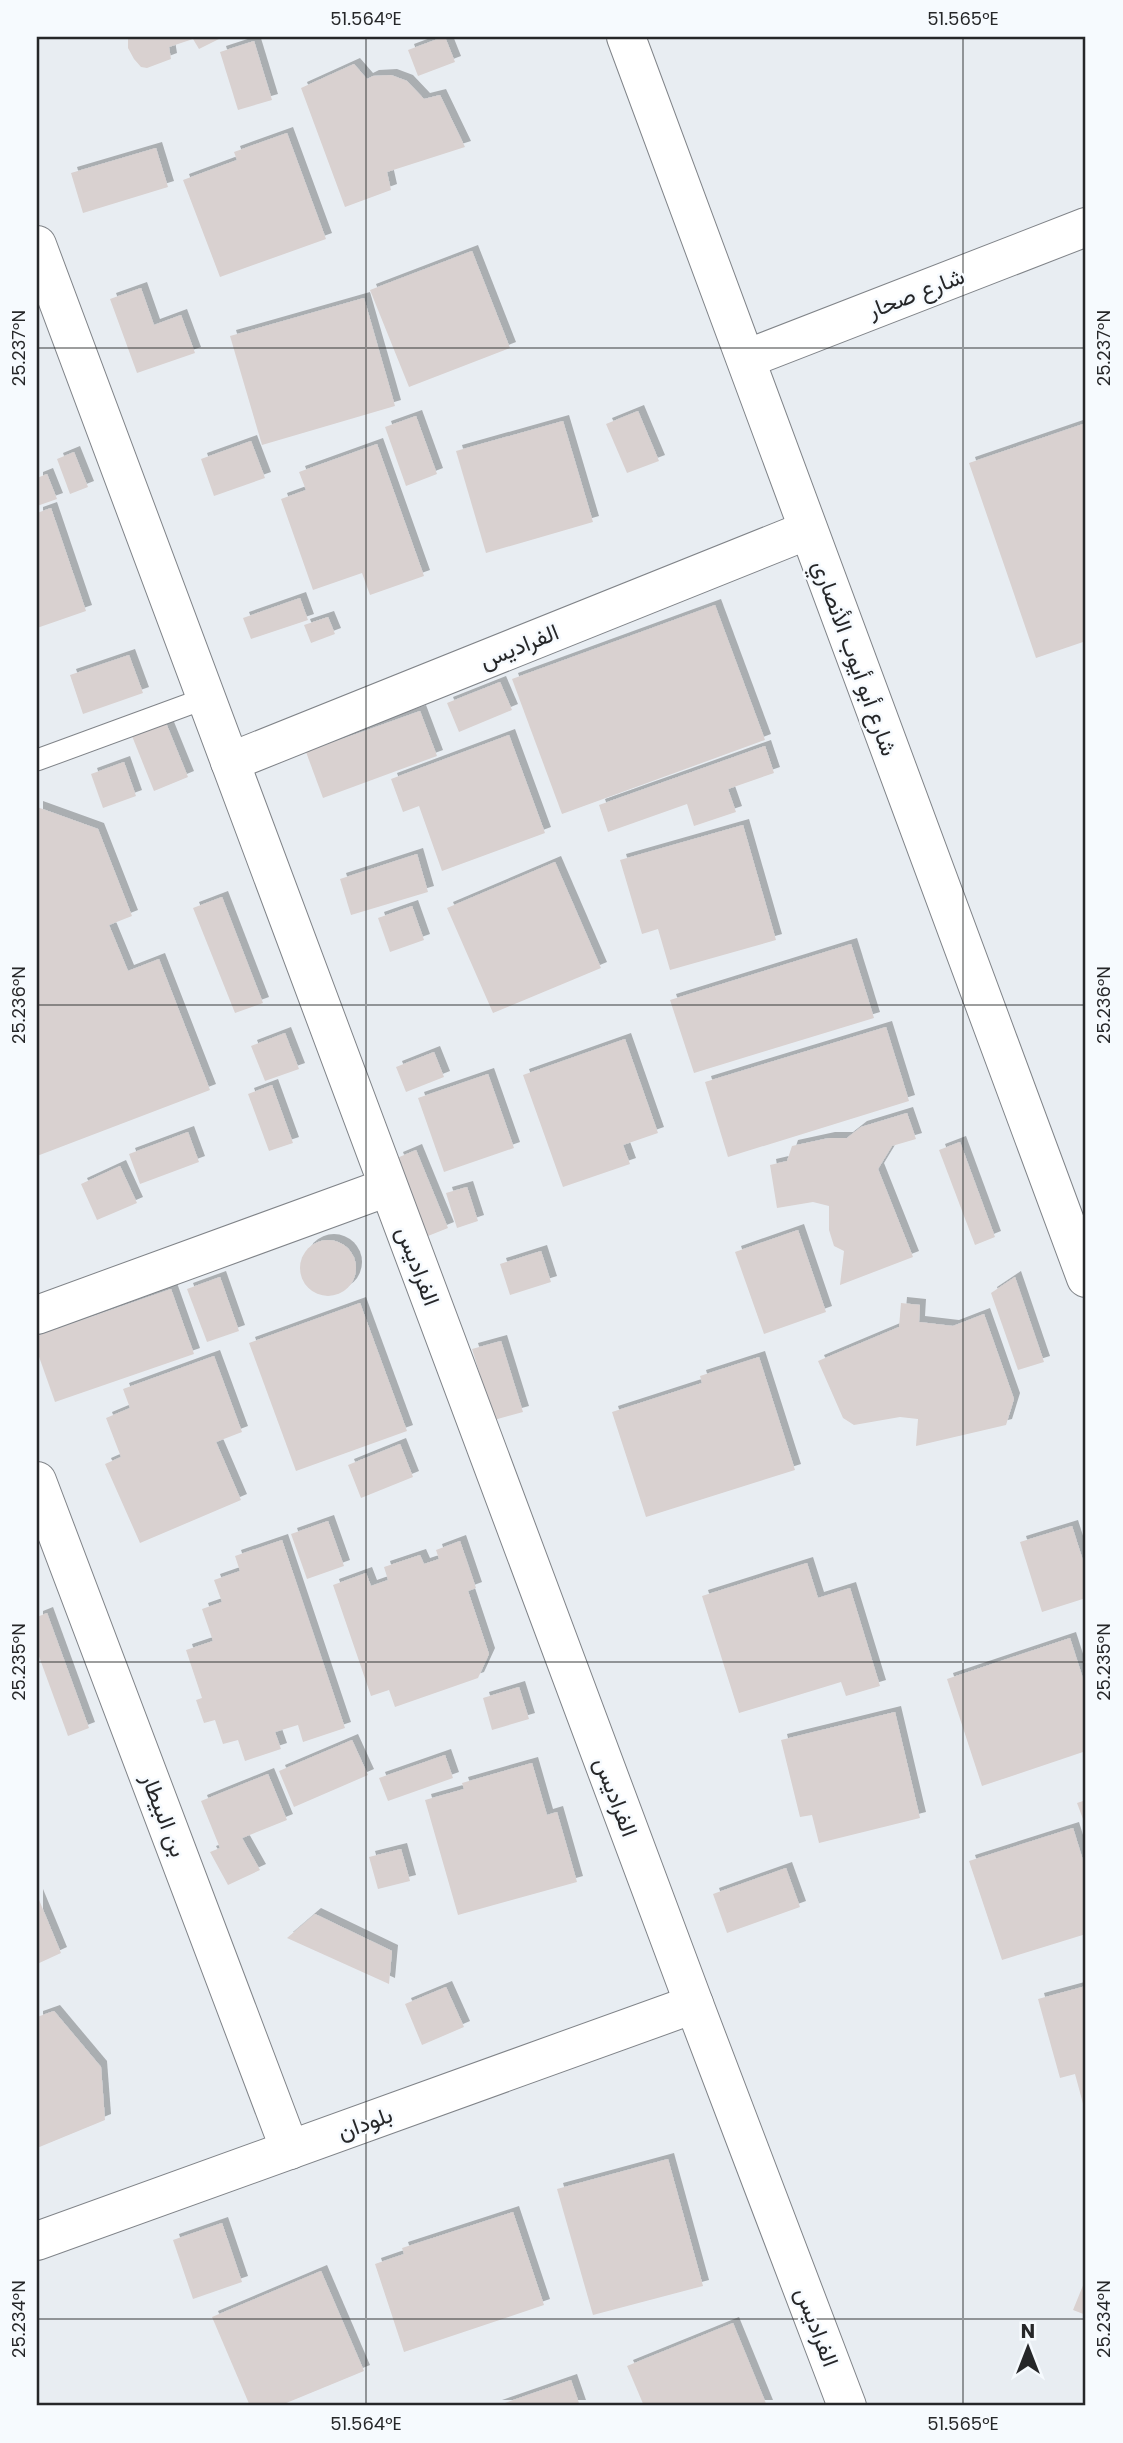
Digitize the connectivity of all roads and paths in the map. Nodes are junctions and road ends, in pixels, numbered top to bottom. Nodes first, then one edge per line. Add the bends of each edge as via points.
1 (626, 37) edge
2 (1086, 227) edge
3 (37, 245) edge
4 (746, 359) junction
5 (808, 530) junction
6 (206, 698) junction
7 (37, 760) edge
8 (230, 762) junction
9 (388, 1187) junction
10 (1086, 1278) edge
11 (37, 1315) edge
12 (37, 1481) edge
13 (694, 2004) junction
14 (290, 2150) junction
15 (37, 2241) edge
16 (847, 2406) edge

1 - 4 street, شارع أبو أيوب الأنصاري
2 - 4 street, شارع صحار
3 - 6 street, الفراديس
4 - 5 street, شارع أبو أيوب الأنصاري
5 - 8 street, الفراديس
5 - 10 street, شارع أبو أيوب الأنصاري
6 - 7 lane
6 - 8 street, الفراديس
8 - 9 street, الفراديس
9 - 11 street
9 - 13 street, الفراديس
12 - 14 street, بن البيطار
13 - 14 street, بلودان
13 - 16 street, الفراديس
14 - 15 street, بلودان

